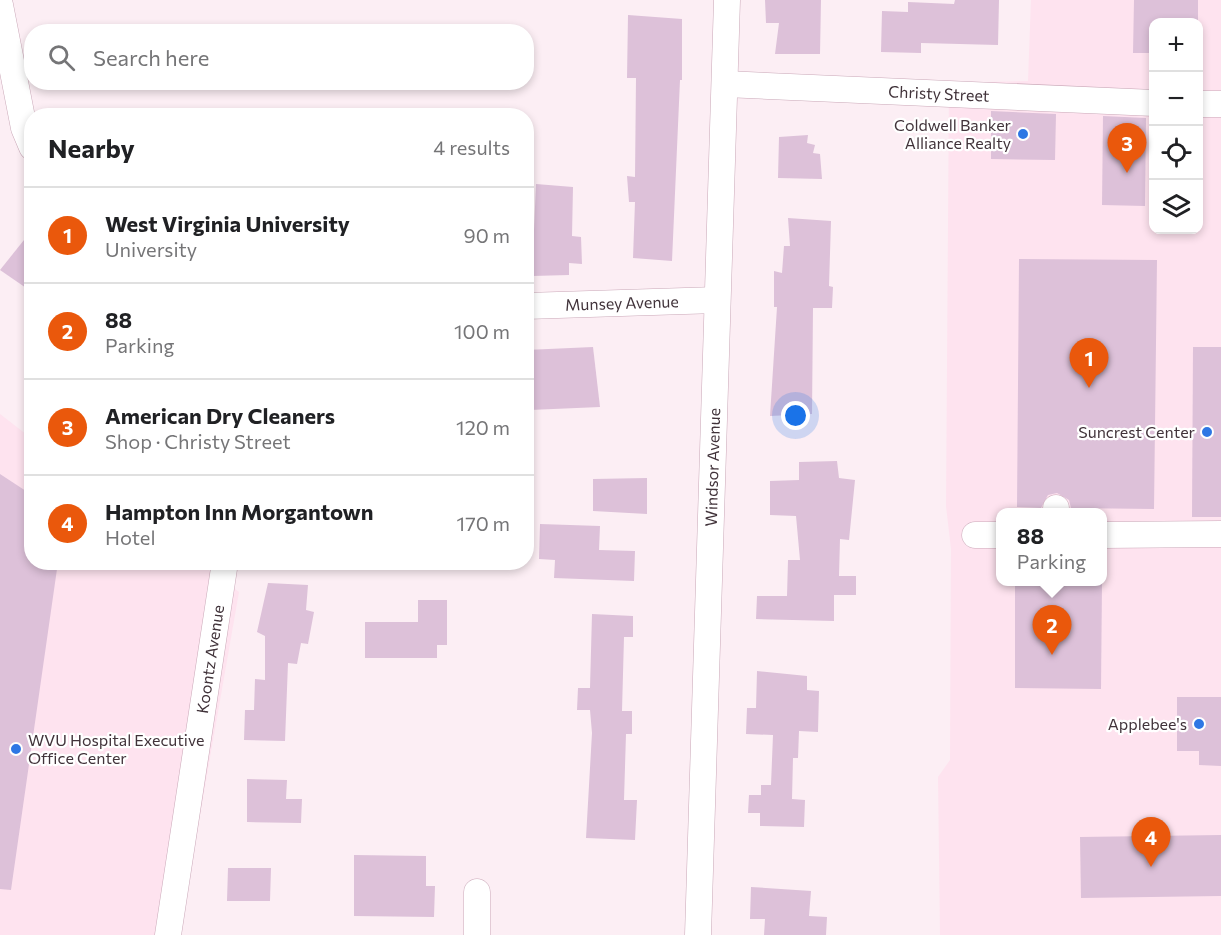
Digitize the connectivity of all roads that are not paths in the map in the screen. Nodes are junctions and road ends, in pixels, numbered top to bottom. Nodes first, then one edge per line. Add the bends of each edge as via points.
1 (727, 0) edge
2 (0, 5) edge
3 (725, 84) junction
4 (1149, 103) edge
5 (1203, 104) edge
6 (1221, 104) edge
7 (24, 129) edge
8 (717, 300) junction
9 (534, 306) edge
10 (1221, 534) edge
11 (975, 535) dead end
12 (996, 535) edge
13 (1107, 535) edge
14 (224, 570) edge
15 (477, 892) dead end
16 (168, 935) edge
17 (477, 935) edge
18 (698, 935) edge

1 - 3 street, Windsor Avenue
2 - 7 street
3 - 4 street, Christy Street
3 - 8 street, Windsor Avenue
5 - 6 street
8 - 9 street, Munsey Avenue
8 - 18 street, Windsor Avenue
10 - 13 street
11 - 12 street
14 - 16 street, Koontz Avenue
15 - 17 street

